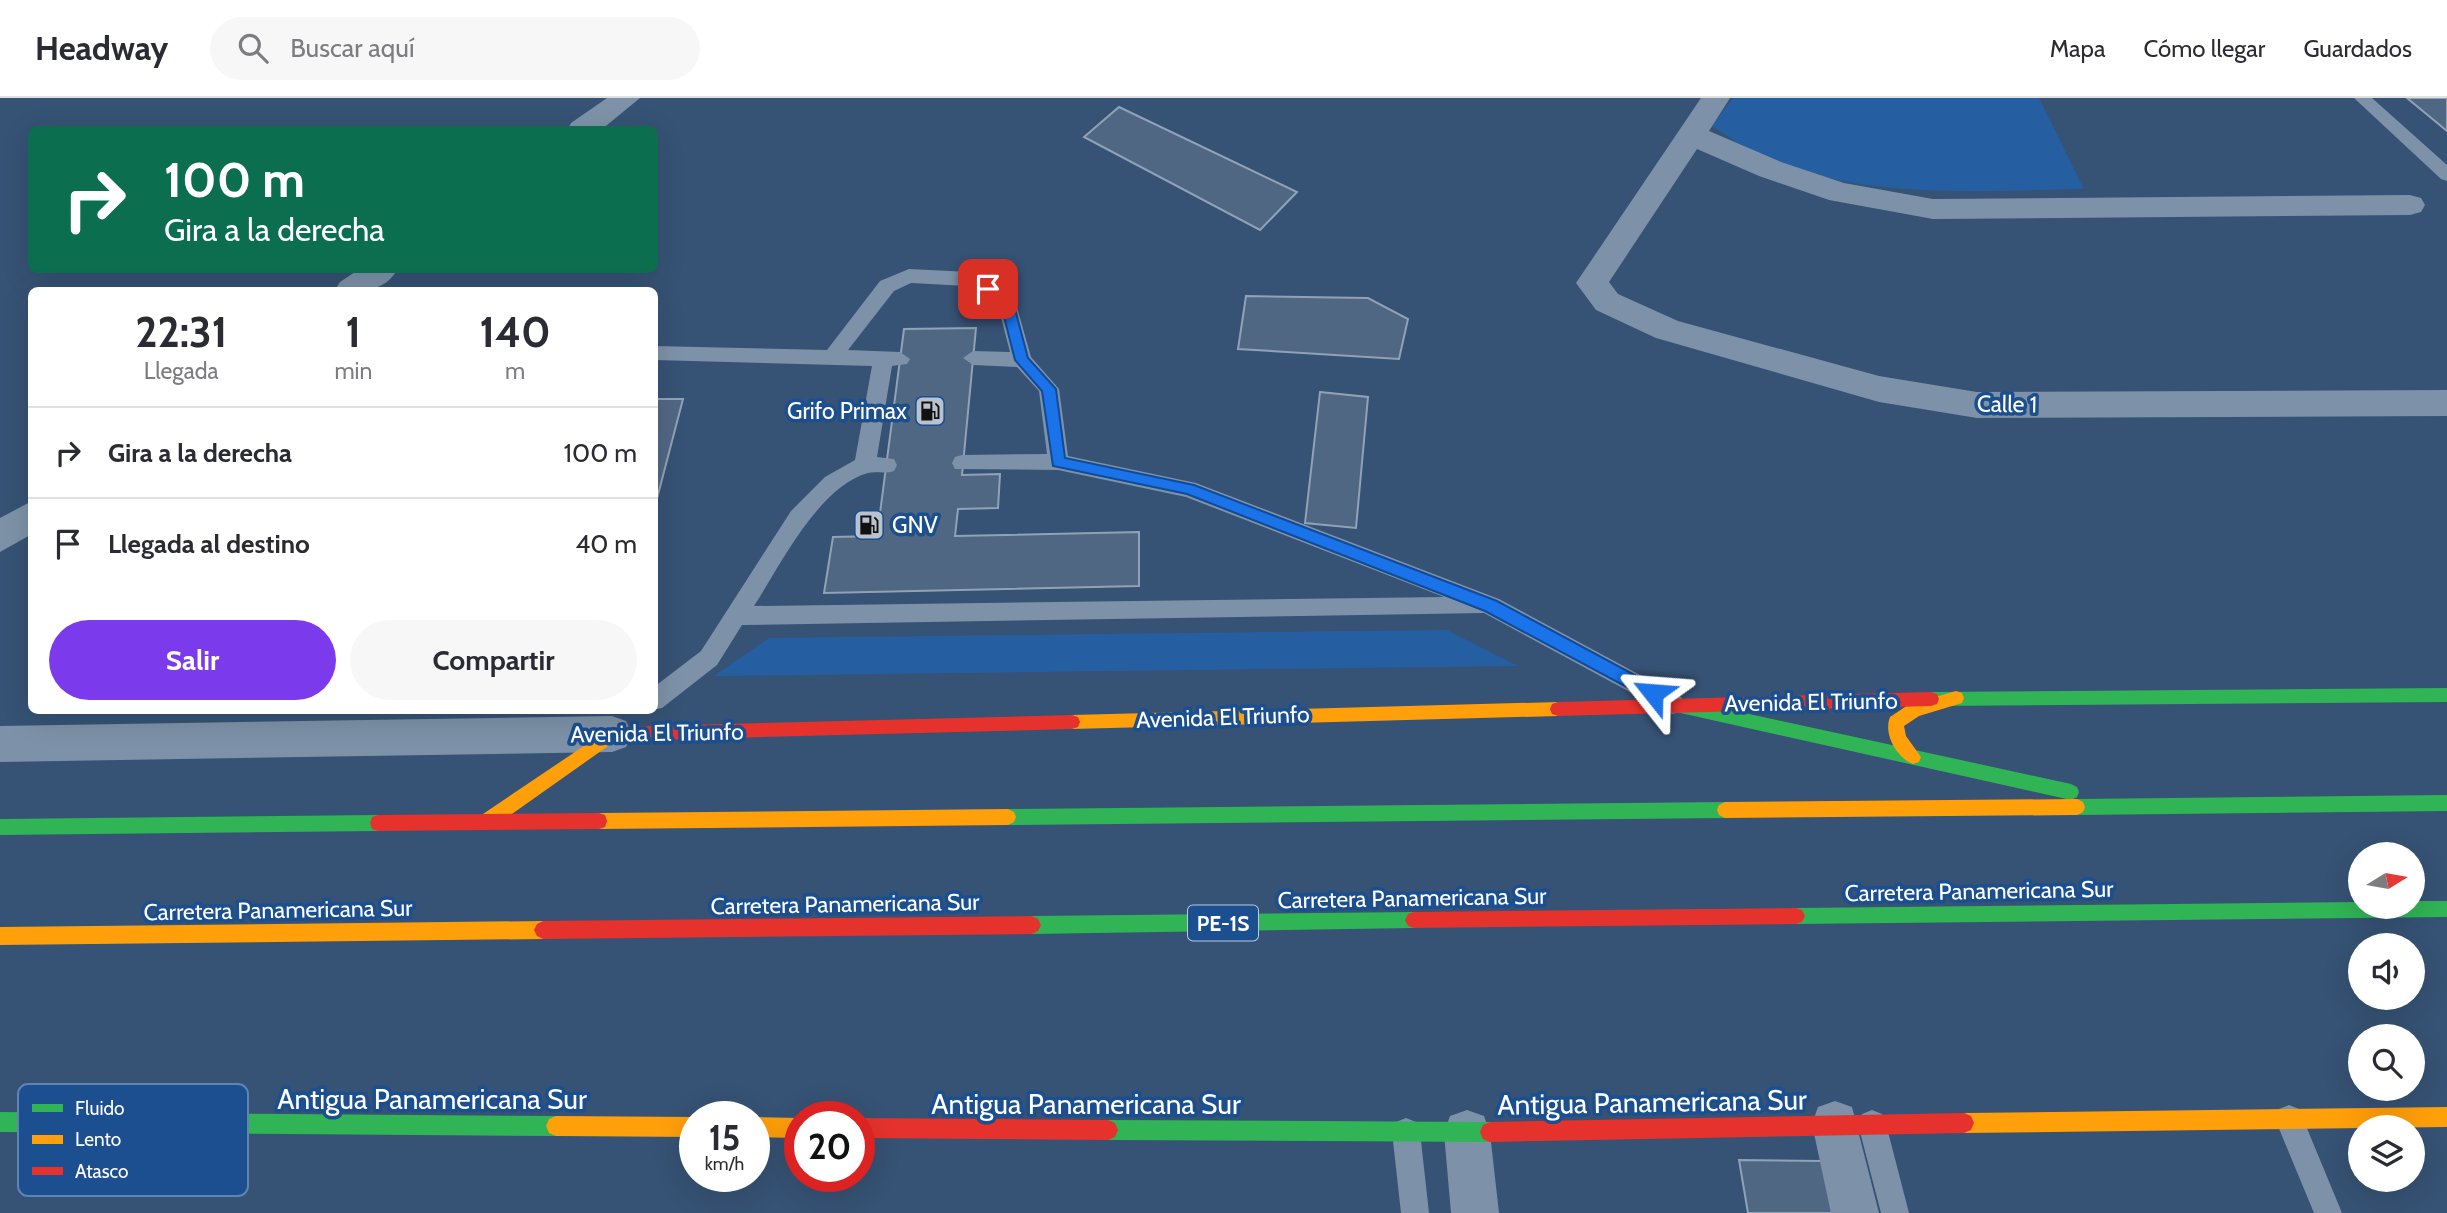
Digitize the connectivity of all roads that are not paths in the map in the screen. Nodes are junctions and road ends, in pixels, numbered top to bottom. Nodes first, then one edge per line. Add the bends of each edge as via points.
1 (626, 98) edge
2 (1716, 98) edge
3 (2362, 98) edge
4 (587, 126) edge
5 (1691, 135) junction
6 (2447, 175) edge
7 (2410, 205) dead end
8 (376, 273) edge
9 (356, 287) edge
10 (658, 353) edge
11 (834, 355) junction
12 (973, 358) dead end
13 (1021, 360) junction
14 (2447, 402) edge
15 (1058, 462) junction
16 (962, 463) dead end
17 (28, 518) edge
18 (0, 537) edge
19 (1491, 606) junction
20 (736, 616) junction
21 (2447, 695) edge
22 (658, 698) edge
23 (1956, 698) junction
24 (1676, 705) junction
25 (627, 722) edge
26 (0, 744) edge
27 (1913, 757) junction
28 (2447, 803) edge
29 (2137, 807) junction
30 (486, 822) junction
31 (0, 827) edge
32 (2447, 909) edge
33 (0, 936) edge
34 (2447, 1117) edge
35 (2288, 1119) junction
36 (0, 1122) edge
37 (18, 1122) edge
38 (248, 1124) edge
39 (1854, 1124) junction
40 (679, 1127) edge
41 (875, 1128) edge
42 (1406, 1132) junction
43 (1467, 1133) junction
44 (1415, 1213) edge
45 (1475, 1213) edge
46 (1854, 1213) edge
47 (1895, 1213) edge
48 (2328, 1213) edge

1 - 4 street
2 - 5 street
3 - 6 lane
5 - 7 street via 1840,193 1933,209
5 - 14 street, Calle 1 via 1592,283 1607,302 1668,330 1879,389 1977,405
8 - 9 street
10 - 11 lane
11 - 13 lane via 887,286 909,276 970,279 1006,298
11 - 20 lane via 891,359 876,465 832,482 799,517
12 - 13 lane
13 - 15 lane via 1049,389
15 - 16 lane
15 - 19 lane via 1189,489
17 - 18 street
19 - 20 lane
19 - 24 lane
20 - 22 lane via 709,658
21 - 23 main road, Avenida El Triunfo
23 - 24 main road, Avenida El Triunfo
23 - 27 main road via 1925,706 1895,723 1895,739
24 - 25 main road, Avenida El Triunfo
24 - 27 main road
25 - 26 street, Avenida El Triunfo
25 - 30 main road
27 - 29 main road
28 - 29 main road
29 - 30 main road
30 - 31 main road
32 - 33 main road, Carretera Panamericana Sur / PE-1S
34 - 35 main road, Antigua Panamericana Sur
35 - 39 main road, Antigua Panamericana Sur
35 - 48 lane
36 - 37 main road, Antigua Panamericana Sur
38 - 40 main road, Antigua Panamericana Sur
39 - 43 main road, Antigua Panamericana Sur
39 - 46 street
39 - 47 lane
41 - 42 main road, Antigua Panamericana Sur
42 - 43 main road, Antigua Panamericana Sur
42 - 44 lane
43 - 45 street

